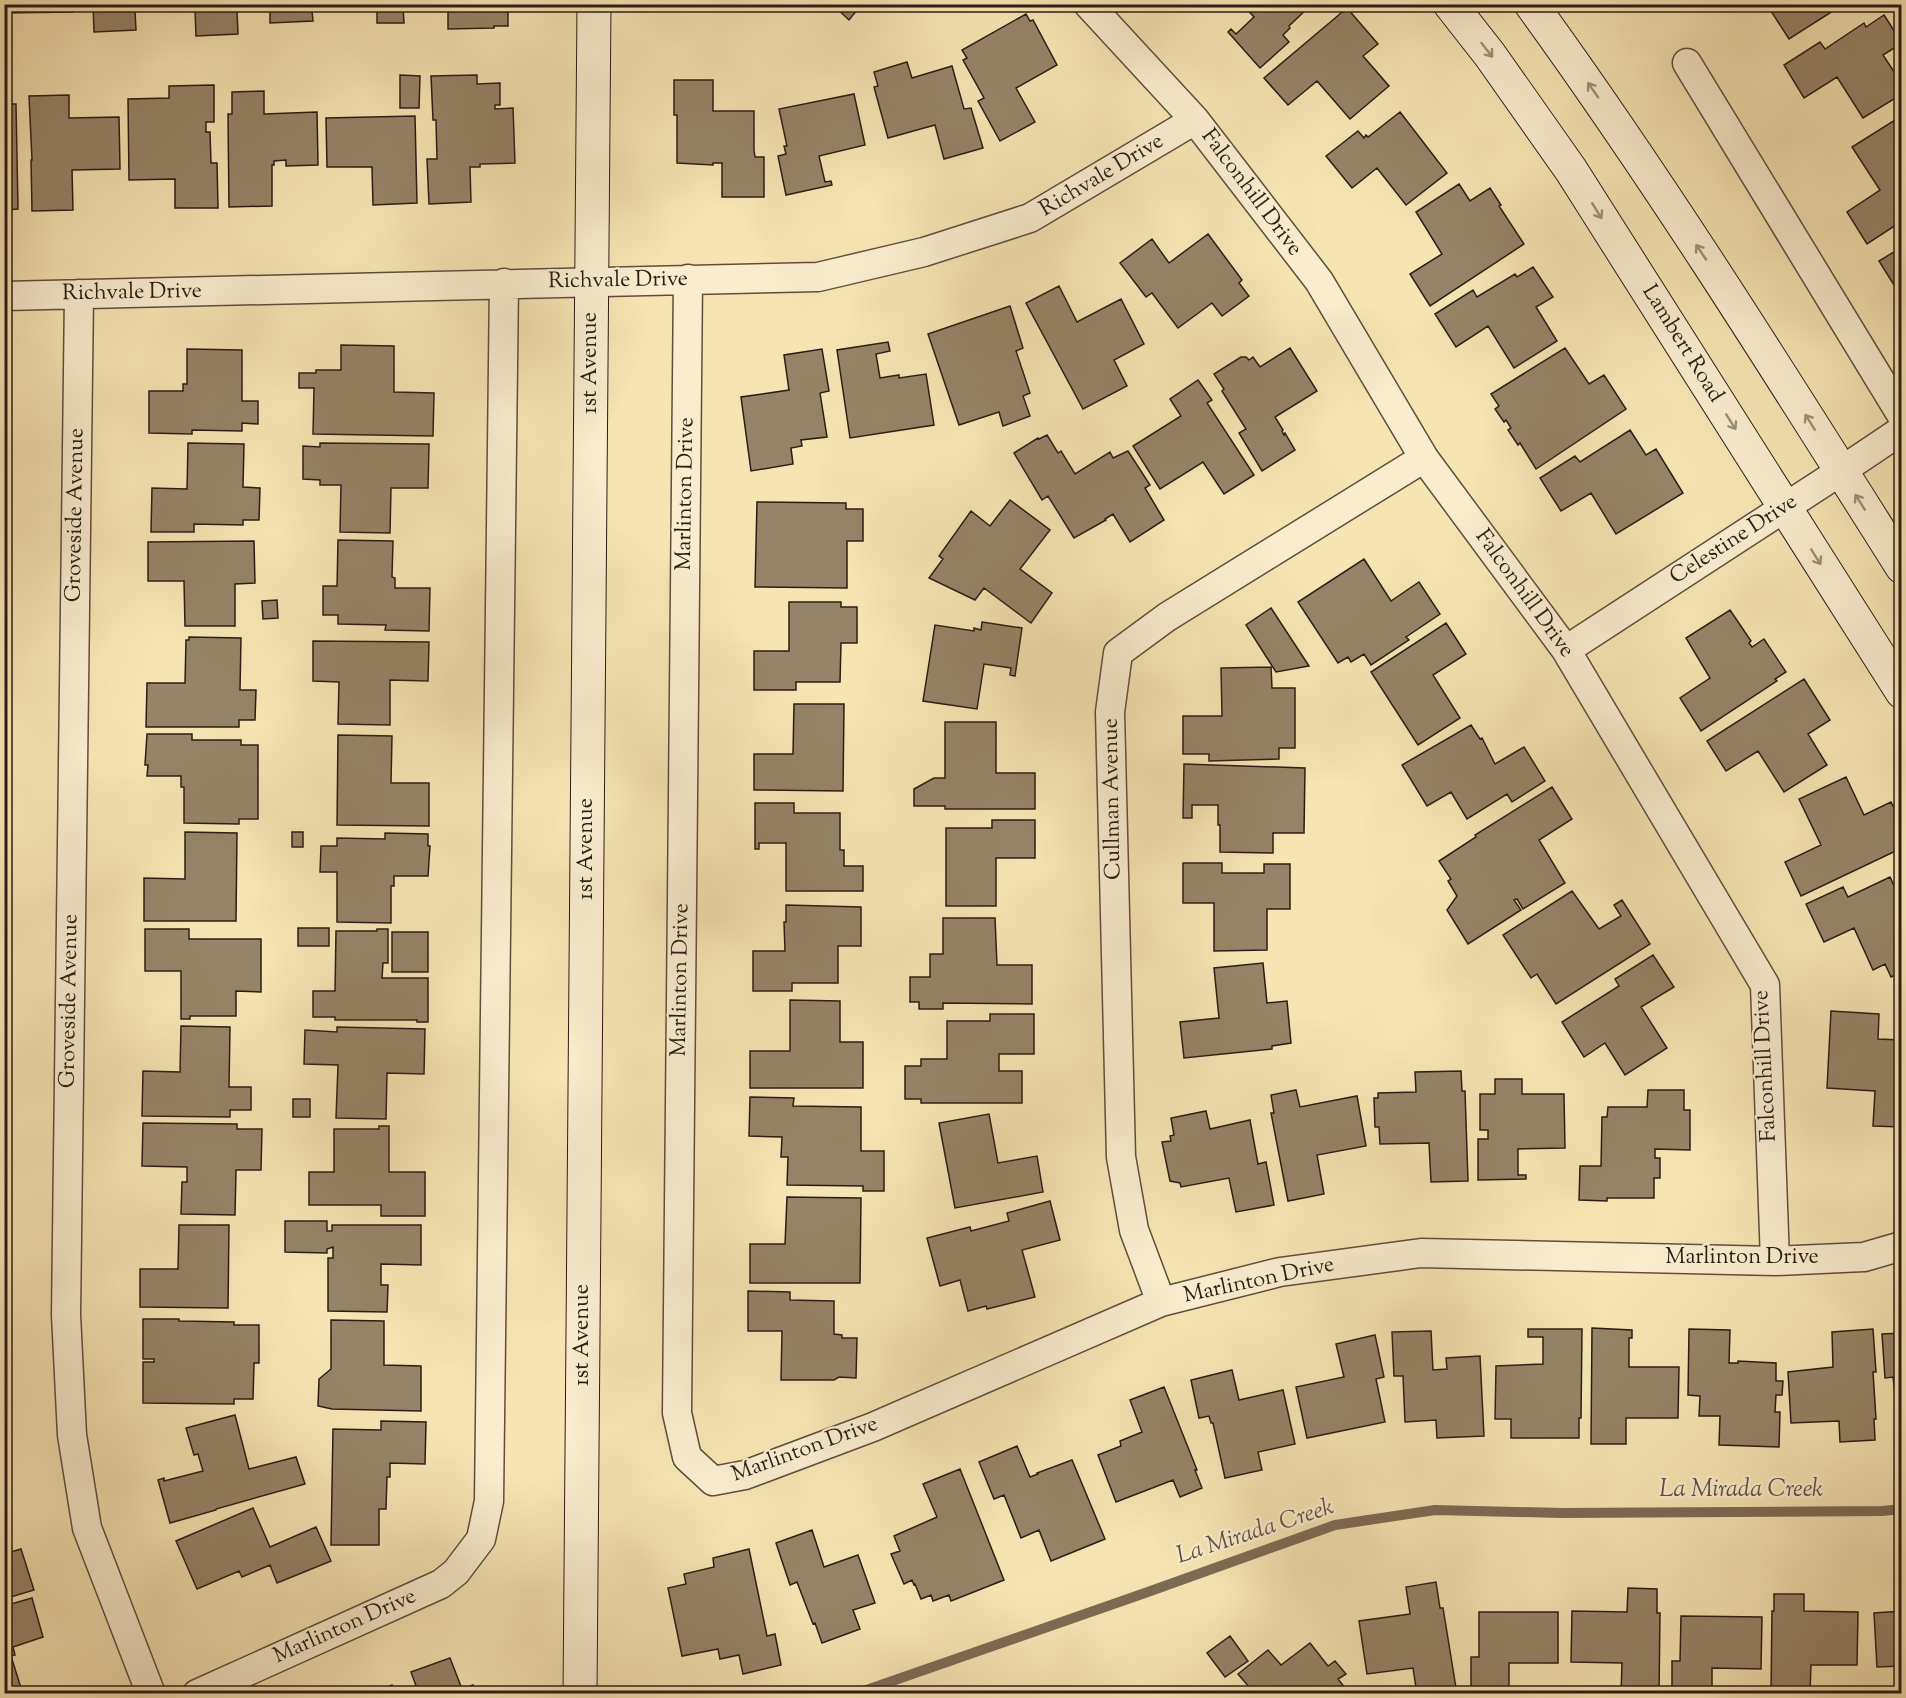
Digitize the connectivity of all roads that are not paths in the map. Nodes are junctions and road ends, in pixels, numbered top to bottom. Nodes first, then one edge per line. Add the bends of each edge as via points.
1 (594, 4) edge
2 (1088, 4) edge
3 (1450, 4) edge
4 (1531, 4) edge
5 (1687, 63) dead end
6 (1195, 120) junction
7 (688, 279) junction
8 (592, 281) junction
9 (504, 283) junction
10 (79, 294) junction
11 (4, 296) edge
12 (1902, 416) edge
13 (1902, 430) edge
14 (1424, 458) junction
15 (1841, 471) junction
16 (1785, 507) junction
17 (1902, 567) edge
18 (1566, 650) junction
19 (1902, 692) edge
20 (1902, 1246) edge
21 (1775, 1261) junction
22 (1161, 1302) junction
23 (151, 1694) edge
24 (197, 1694) edge
25 (579, 1694) edge

1 - 8 main road, 1st Avenue
2 - 6 street, Falconhill Drive
3 -> 16 main road, Lambert Road via 1571,170
15 -> 4 main road via 1601,102
5 - 12 street
6 - 7 street, Richvale Drive via 1030,218 924,252 818,277
6 - 14 street, Falconhill Drive via 1319,282
7 - 8 street, Richvale Drive
7 - 22 street, Marlinton Drive via 676,1413 687,1457 713,1481 745,1475 873,1427
8 - 9 street, Richvale Drive
8 - 25 main road, 1st Avenue
9 - 10 street, Richvale Drive
9 - 24 street, Marlinton Drive via 489,1501 481,1539 456,1572 441,1584
10 - 11 street, Richvale Drive
10 - 23 street, Groveside Avenue via 66,1315 72,1435 87,1527
13 - 15 street, Celestine Drive
14 - 18 street, Falconhill Drive
14 - 22 street, Cullman Avenue via 1167,617 1118,653 1110,712 1121,1157 1134,1230
15 - 16 street, Celestine Drive
17 -> 15 main road
16 - 18 street, Celestine Drive
16 -> 19 main road, Lambert Road
18 - 21 street, Falconhill Drive via 1765,986
20 - 21 street, Marlinton Drive via 1864,1257
21 - 22 street, Marlinton Drive via 1421,1253 1280,1272

